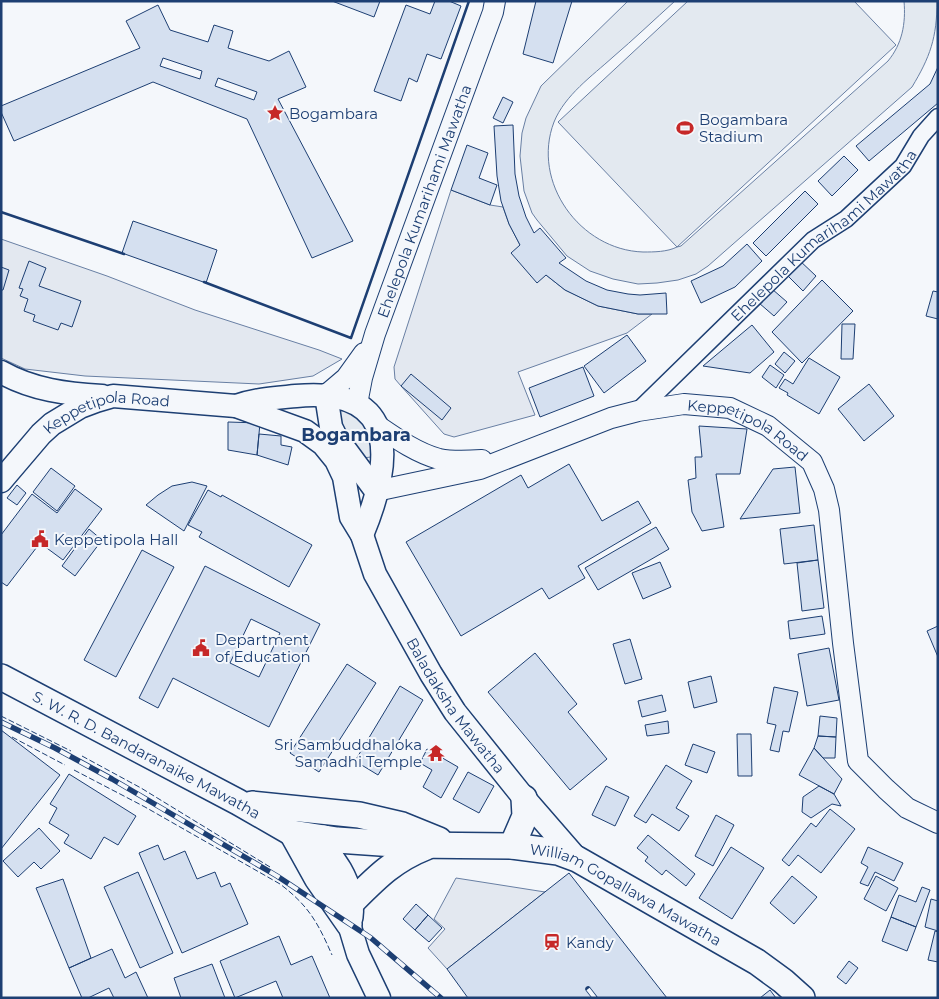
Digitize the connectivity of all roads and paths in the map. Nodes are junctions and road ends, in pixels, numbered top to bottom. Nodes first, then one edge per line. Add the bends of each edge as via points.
1 (495, 1) edge
2 (938, 117) edge
3 (375, 334) junction
4 (1, 372) edge
5 (326, 395) junction
6 (113, 396) junction
7 (358, 404) junction
8 (236, 406) junction
9 (638, 411) junction
10 (378, 426) junction
11 (331, 452) joint
12 (507, 459) junction
13 (1, 481) edge
14 (376, 491) junction
15 (362, 535) junction
16 (1, 677) edge
17 (524, 798) junction
18 (238, 802) junction
19 (938, 822) edge
20 (292, 833) junction
21 (324, 838) junction
22 (442, 845) junction
23 (512, 846) junction
24 (577, 859) junction
25 (350, 914) junction
26 (380, 998) edge
27 (802, 998) edge

1 - 3 street, Ehelepola Kumarihami Mawatha
2 - 9 street, Ehelepola Kumarihami Mawatha via 921,136 903,166 846,219 813,240
3 - 5 street via 353,369
3 - 7 street, Ehelepola Kumarihami Mawatha
4 - 6 main road via 18,381 55,392
5 - 7 main road, Keppetipola Road
5 - 8 main road, Keppetipola Road via 249,401
5 - 14 main road via 331,427 336,437
6 - 8 main road, Keppetipola Road
6 - 13 main road, Keppetipola Road via 80,407 52,424
7 - 10 main road
8 - 11 main road, Keppetipola Road via 296,427
9 - 12 street, Keppetipola Road via 611,418
9 - 19 street, Keppetipola Road via 684,404 730,408 768,426 812,462 829,510 858,761 907,808
10 - 12 street, Keppetipola Road via 438,459
10 - 14 main road via 384,452
11 - 15 main road, Baladaksha Mawatha via 341,469 351,517
12 - 14 street, Keppetipola Road via 480,470
14 - 15 main road
15 - 17 main road, Baladaksha Mawatha via 375,574 431,674 456,712
16 - 18 main road, S. W. R. D. Bandaranaike Mawatha
17 - 23 main road via 525,816
17 - 24 main road, Baladaksha Mawatha
18 - 20 main road, S. W. R. D. Bandaranaike Mawatha
18 - 22 main road via 359,815 402,825
20 - 21 main road, William Gopallawa Mawatha
20 - 25 main road via 317,878
21 - 22 main road, William Gopallawa Mawatha
21 - 25 main road via 340,872
22 - 23 main road, William Gopallawa Mawatha
22 - 25 main road, William Gopallawa Mawatha via 409,853 385,869
23 - 24 main road, William Gopallawa Mawatha via 558,852
24 - 27 main road, William Gopallawa Mawatha via 750,958
25 - 26 main road via 358,954

